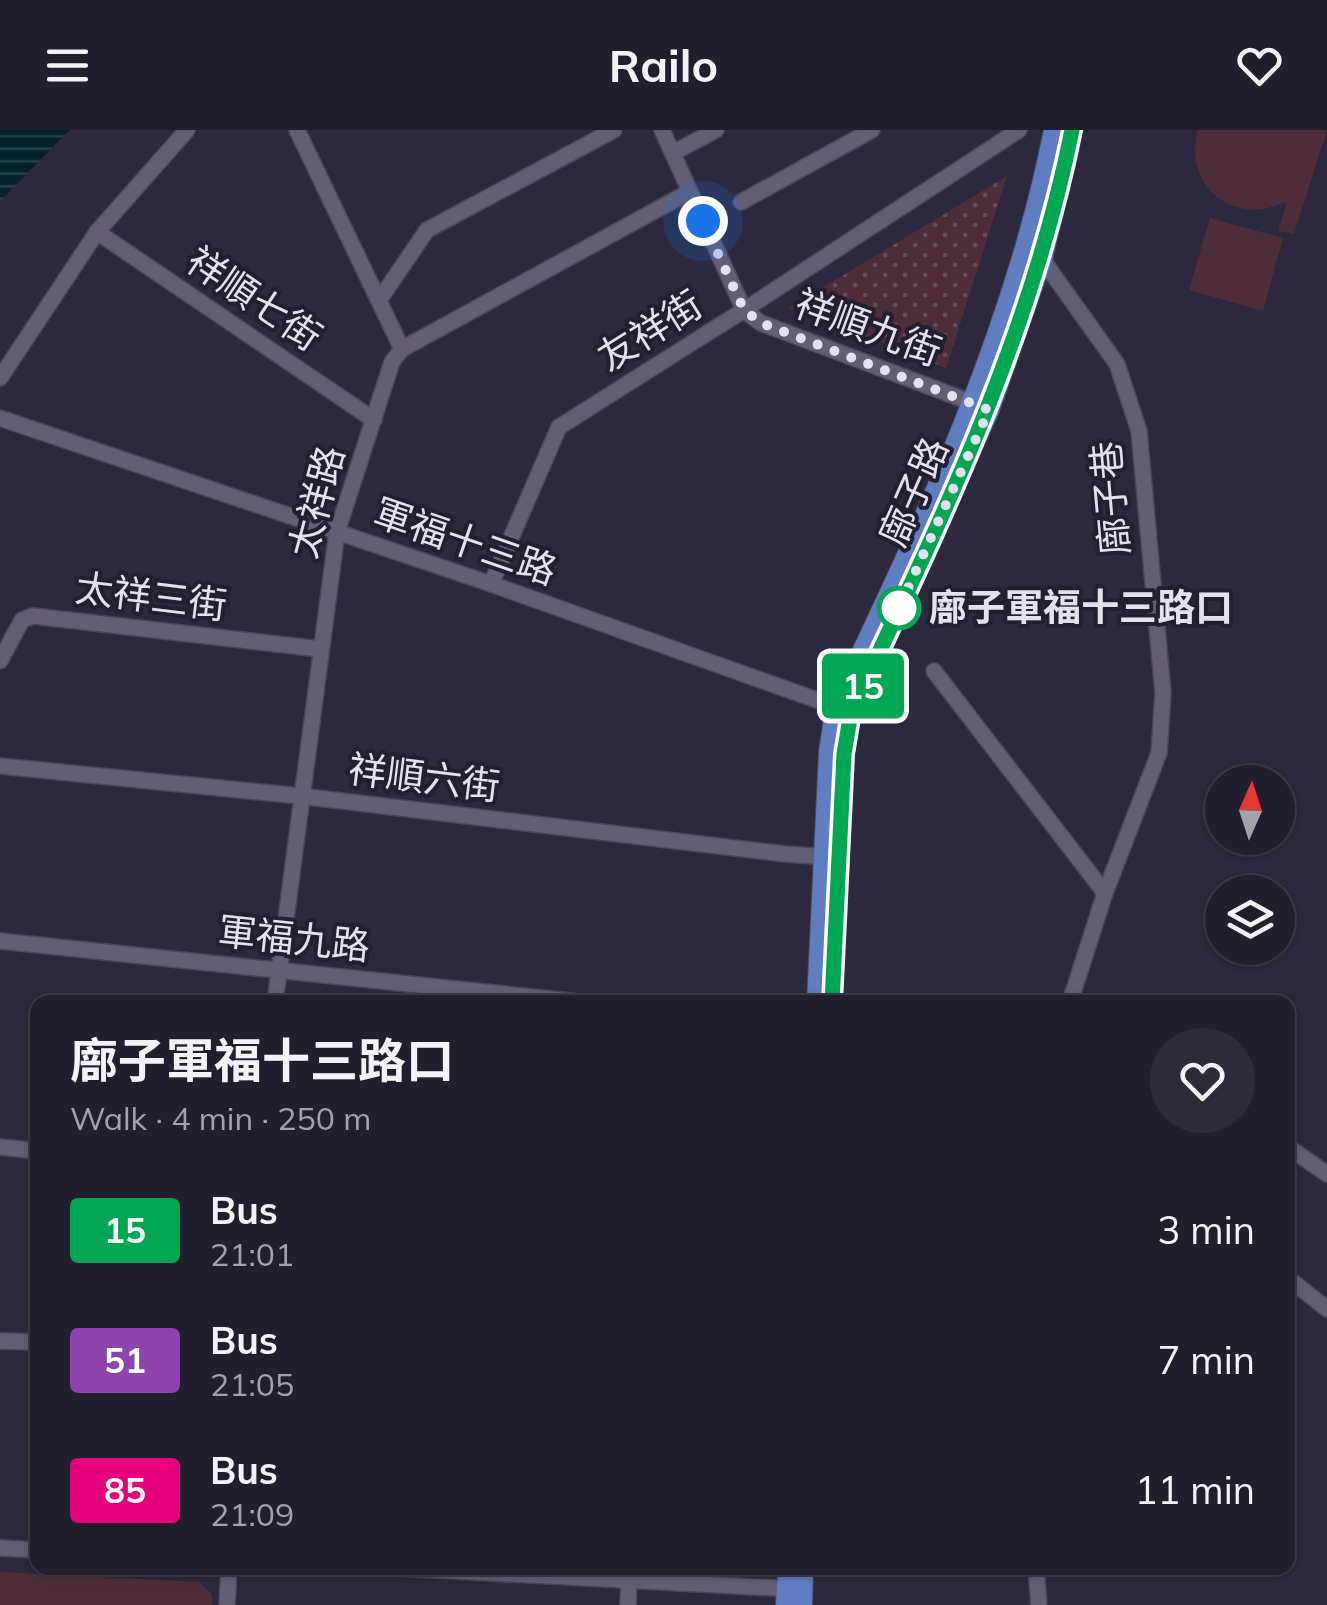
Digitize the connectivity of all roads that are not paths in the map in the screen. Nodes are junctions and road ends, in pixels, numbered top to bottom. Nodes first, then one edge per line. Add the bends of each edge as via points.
1 (186, 130) edge
2 (614, 130) edge
3 (662, 130) edge
4 (716, 130) edge
5 (872, 130) edge
6 (1054, 130) edge
7 (1072, 130) edge
8 (303, 132) edge
9 (1012, 132) edge
10 (673, 153) junction
11 (690, 192) junction
12 (742, 202) dead end
13 (98, 232) junction
14 (1036, 250) junction
15 (380, 299) junction
16 (744, 310) junction
17 (402, 349) junction
18 (0, 378) edge
19 (981, 406) junction
20 (0, 418) edge
21 (374, 420) junction
22 (337, 532) junction
23 (491, 584) junction
24 (320, 650) junction
25 (0, 661) edge
26 (934, 671) dead end
27 (844, 709) junction
28 (0, 766) edge
29 (300, 796) junction
30 (831, 857) junction
31 (1105, 893) junction
32 (0, 941) edge
33 (278, 970) junction
34 (276, 995) edge
35 (514, 995) edge
36 (818, 995) edge
37 (832, 995) edge
38 (1072, 995) edge
39 (0, 1147) edge
40 (30, 1150) edge
41 (1295, 1152) edge
42 (1327, 1174) edge
43 (1295, 1284) edge
44 (1327, 1309) edge
45 (0, 1340) edge
46 (30, 1342) edge
47 (0, 1548) edge
48 (30, 1550) edge
49 (229, 1575) edge
50 (533, 1575) edge
51 (1037, 1575) edge
52 (629, 1580) junction
53 (793, 1591) edge
54 (1042, 1604) edge
55 (228, 1605) edge
56 (628, 1605) edge

1 - 13 street
2 - 15 street via 427,230
3 - 10 street, 祥順九街
4 - 10 street
5 - 12 street
6 - 14 main road, 廍子路
7 - 14 main road, 廍子路
8 - 15 street
9 - 16 street, 友祥街
10 - 11 street, 祥順九街
11 - 16 street, 祥順九街
11 - 17 street
13 - 18 street
13 - 21 street, 祥順七街
14 - 19 main road, 廍子路
14 - 31 street, 廍子巷 via 1117,364 1139,432 1163,693 1159,753
15 - 17 street
16 - 19 street, 祥順九街 via 761,323
16 - 23 street, 友祥街 via 559,427
17 - 21 street, 太祥路
19 - 27 main road, 廍子路
20 - 22 street, 軍福十三路
21 - 22 street, 太祥路
22 - 23 street, 軍福十三路
22 - 24 street, 太祥路
23 - 27 street, 軍福十三路
24 - 25 street, 太祥三街 via 33,616 22,620
24 - 29 street, 太祥路
26 - 31 street
27 - 30 main road, 廍子路
28 - 29 street, 祥順六街
29 - 30 street, 祥順六街
29 - 33 street, 太祥路
30 - 36 main road, 廍子路
30 - 37 main road, 廍子路
31 - 38 street, 廍子巷
32 - 33 street, 軍福九路
33 - 34 street, 太祥路
33 - 35 street, 軍福九路
39 - 40 street
41 - 42 street
43 - 44 street
45 - 46 street
47 - 48 street
49 - 55 street
50 - 52 street
51 - 54 street
52 - 53 street
52 - 56 street

